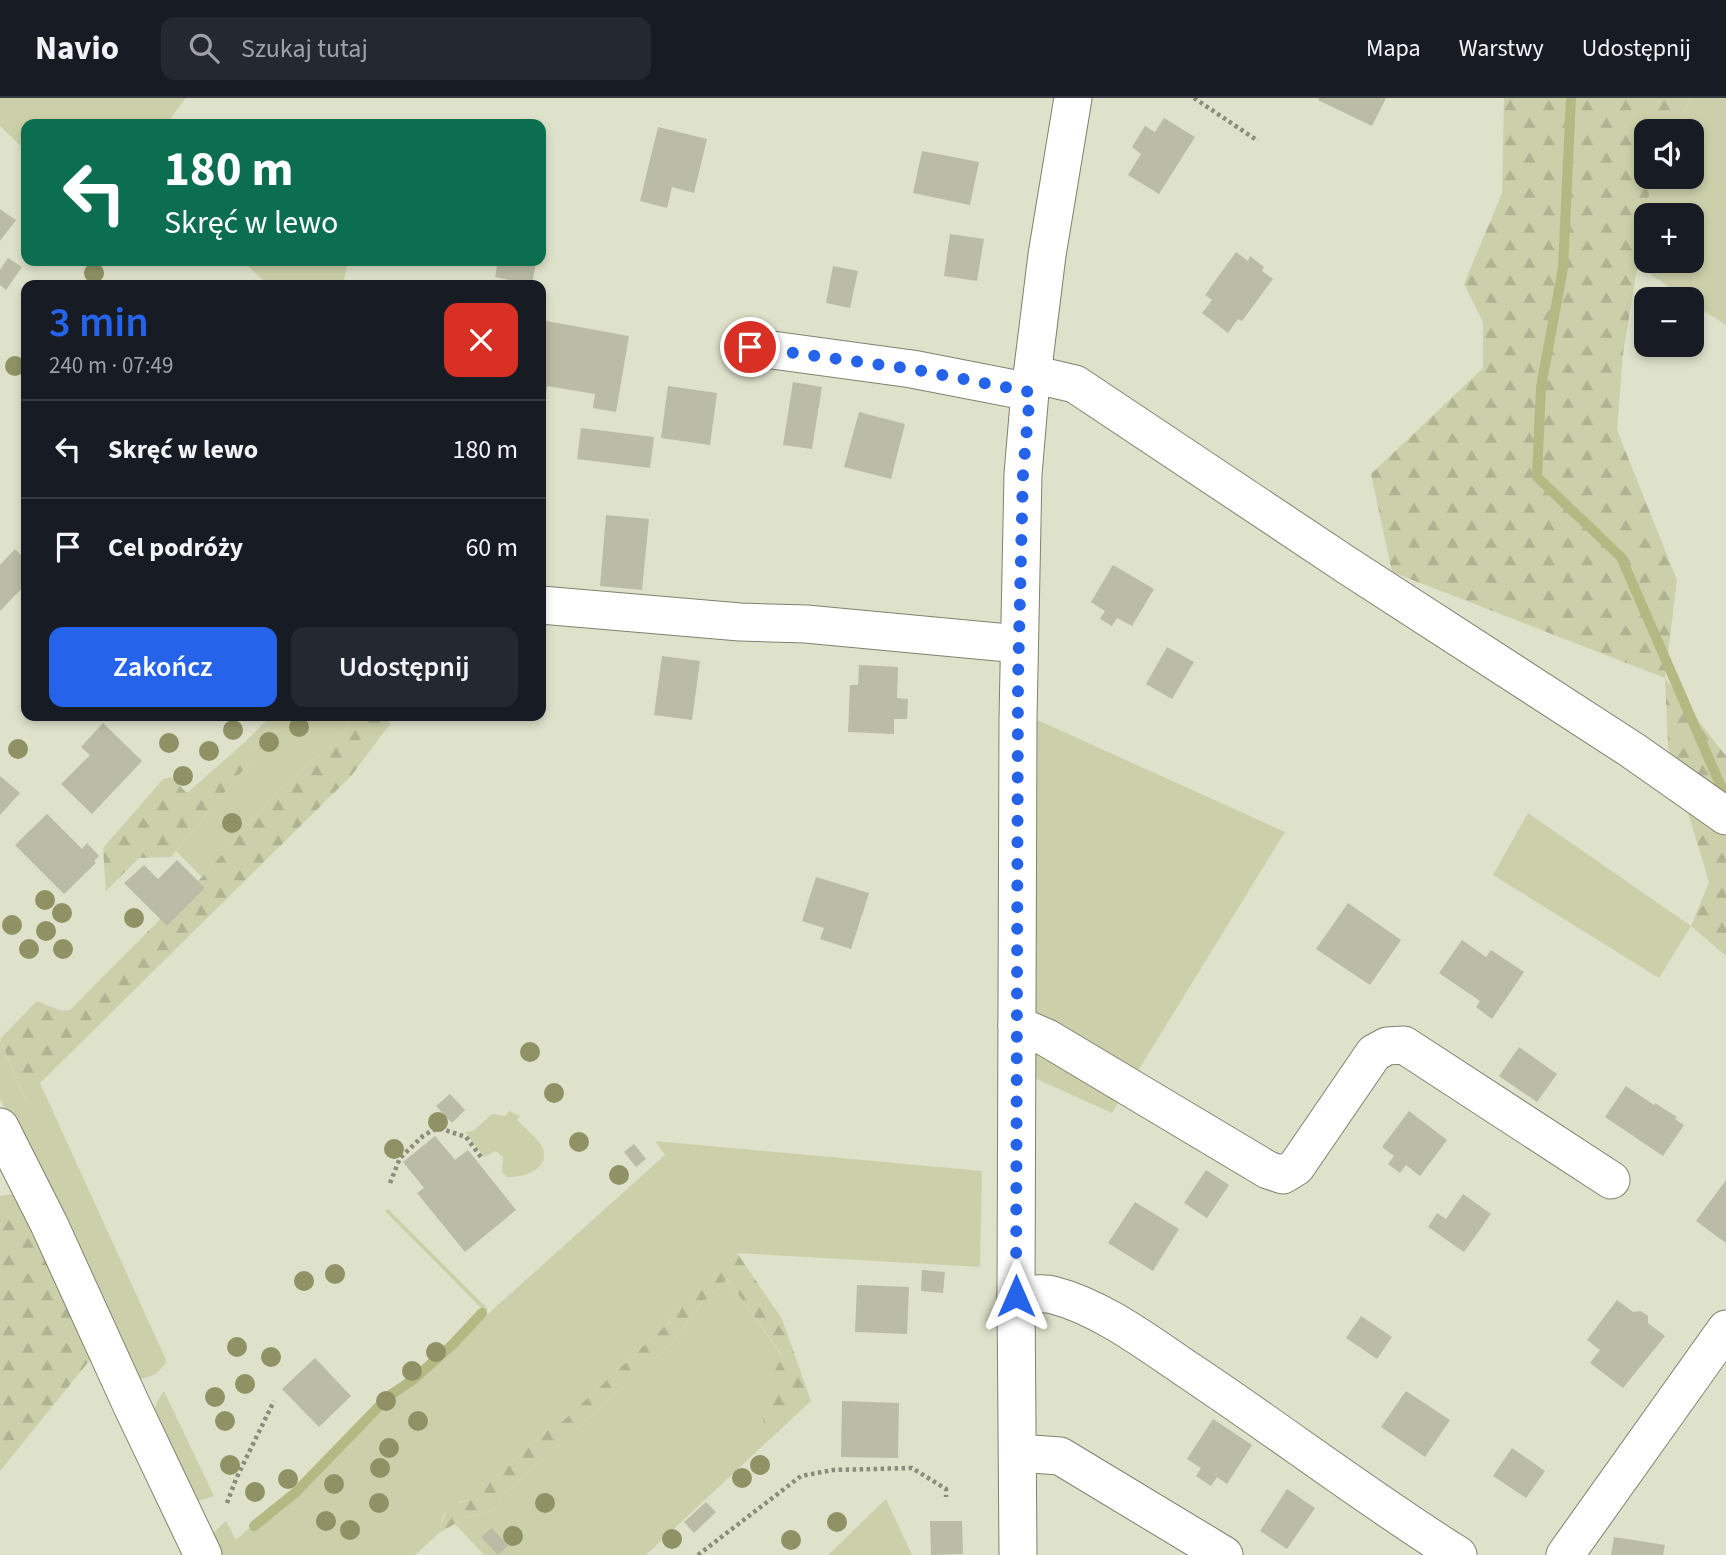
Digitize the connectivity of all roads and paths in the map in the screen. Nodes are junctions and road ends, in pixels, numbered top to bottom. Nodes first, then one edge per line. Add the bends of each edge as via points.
1 (1073, 98) edge
2 (1194, 98) edge
3 (1258, 141) dead end
4 (750, 347) dead end
5 (1031, 383) junction
6 (546, 605) edge
7 (1019, 645) junction
8 (1726, 816) edge
9 (1017, 1025) junction
10 (0, 1127) edge
11 (481, 1157) dead end
12 (1611, 1180) dead end
13 (390, 1183) dead end
14 (1016, 1296) junction
15 (1726, 1329) edge
16 (275, 1401) dead end
17 (1018, 1453) junction
18 (946, 1497) dead end
19 (227, 1503) dead end
20 (203, 1555) edge
21 (698, 1555) edge
22 (1018, 1555) edge
23 (1224, 1555) edge
24 (1458, 1555) edge
25 (1565, 1555) edge

1 - 5 street
2 - 3 path
4 - 5 street
5 - 7 street via 1023,474
5 - 8 street via 1075,384
6 - 7 street
7 - 9 street
9 - 12 street via 1283,1175 1296,1167 1374,1053 1404,1045
9 - 14 street
10 - 20 street via 50,1224
11 - 13 path via 466,1137 433,1130 400,1158
14 - 17 street
14 - 24 street via 1051,1294 1116,1324
15 - 25 street
16 - 19 path
17 - 22 street
17 - 23 street via 1060,1456
18 - 21 path via 946,1489 912,1468 833,1470 801,1476

